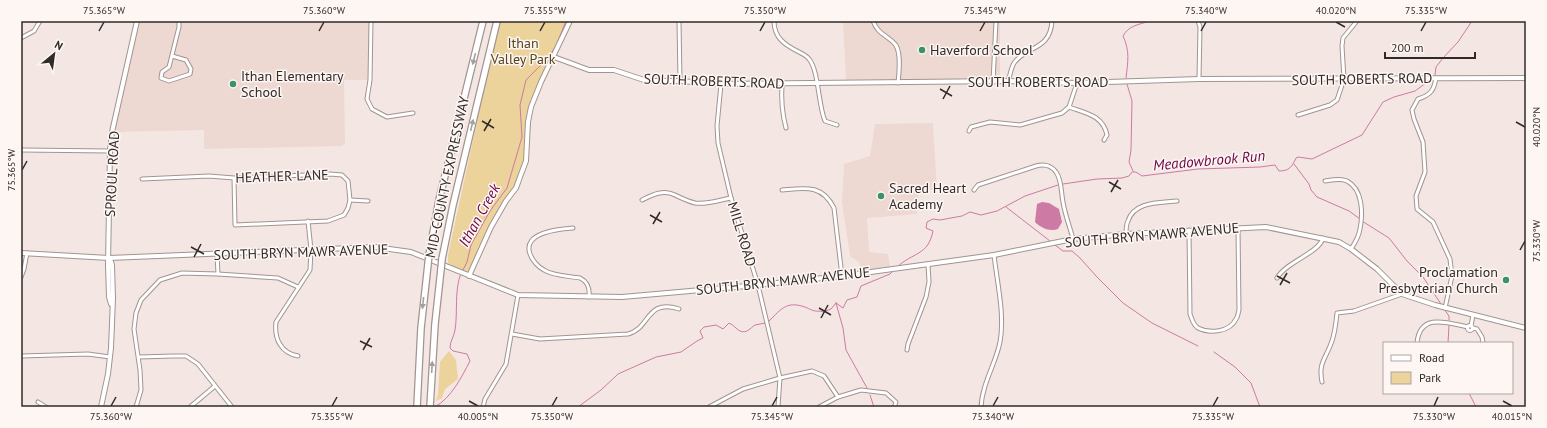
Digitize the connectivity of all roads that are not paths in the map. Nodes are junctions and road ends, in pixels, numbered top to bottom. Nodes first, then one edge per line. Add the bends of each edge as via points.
1 (40, 21) edge
2 (137, 21) edge
3 (179, 21) edge
4 (371, 21) edge
5 (483, 21) edge
6 (497, 21) edge
7 (570, 21) edge
8 (679, 21) edge
9 (774, 21) edge
10 (873, 21) edge
11 (996, 21) edge
12 (1052, 21) edge
13 (1198, 21) edge
14 (1357, 21) edge
15 (21, 38) edge
16 (172, 56) junction
17 (554, 57) junction
18 (1436, 78) junction
19 (1526, 78) edge
20 (1344, 79) junction
21 (1199, 80) junction
22 (680, 81) junction
23 (1008, 81) junction
24 (816, 82) junction
25 (993, 82) junction
26 (898, 83) junction
27 (1077, 83) junction
28 (721, 84) junction
29 (782, 84) junction
30 (1069, 107) junction
31 (413, 113) dead end
32 (1298, 115) dead end
33 (837, 125) dead end
34 (786, 128) dead end
35 (969, 131) dead end
36 (1104, 140) dead end
37 (21, 150) edge
38 (110, 151) junction
39 (234, 178) junction
40 (142, 179) dead end
41 (1325, 181) dead end
42 (782, 190) dead end
43 (974, 190) dead end
44 (731, 198) junction
45 (350, 200) junction
46 (642, 200) dead end
47 (368, 201) dead end
48 (1177, 201) dead end
49 (308, 221) junction
50 (573, 228) dead end
51 (1238, 228) junction
52 (1189, 230) junction
53 (1126, 234) junction
54 (1323, 238) junction
55 (1073, 239) junction
56 (1351, 249) junction
57 (311, 250) junction
58 (21, 253) edge
59 (27, 254) junction
60 (217, 254) junction
61 (994, 255) junction
62 (109, 258) junction
63 (928, 264) junction
64 (218, 274) junction
65 (469, 276) junction
66 (842, 276) junction
67 (21, 277) edge
68 (1276, 278) dead end
69 (758, 285) junction
70 (298, 287) junction
71 (1402, 294) junction
72 (518, 295) junction
73 (589, 296) junction
74 (1445, 307) junction
75 (679, 309) dead end
76 (1473, 315) junction
77 (1471, 327) junction
78 (1526, 328) edge
79 (512, 334) junction
80 (1417, 342) edge
81 (1483, 342) edge
82 (907, 350) dead end
83 (21, 356) edge
84 (298, 356) dead end
85 (110, 357) junction
86 (139, 358) junction
87 (780, 378) junction
88 (1322, 382) dead end
89 (215, 386) junction
90 (838, 397) junction
91 (38, 402) dead end
92 (895, 405) dead end
93 (430, 406) edge
94 (46, 407) edge
95 (101, 407) edge
96 (136, 407) edge
97 (190, 407) edge
98 (232, 407) edge
99 (417, 407) edge
100 (483, 407) edge
101 (710, 407) edge
102 (778, 407) edge
103 (820, 407) edge
104 (981, 407) edge

1 - 15 street via 34,31
2 - 38 main road, SPROUL ROAD
3 - 16 street
4 - 31 street via 370,80 367,99 372,109 387,117
5 -> 99 highway, MID-COUNTY EXPRESSWAY, bridge via 429,255
93 -> 6 highway, MID-COUNTY EXPRESSWAY, bridge via 440,269 452,205
7 - 17 main road
8 - 22 street
9 - 24 street via 774,28 784,44 809,57 814,66
10 - 26 street via 879,32 898,49
11 - 25 street
12 - 23 street via 1052,30 1044,42 1018,59 1013,65
13 - 21 street
14 - 20 street via 1343,38
16 - 16 street via 169,67 162,72 161,78 169,81 190,74 191,69 186,60
17 - 22 main road, SOUTH ROBERTS ROAD via 589,70 614,70 647,81
17 - 65 main road via 531,107 526,161 516,188 491,227
18 - 19 main road, SOUTH ROBERTS ROAD
18 - 20 main road, SOUTH ROBERTS ROAD
18 - 74 street via 1429,95 1418,99 1412,110 1425,156 1425,172 1416,196 1417,209 1433,222 1450,259 1452,276
20 - 21 main road, SOUTH ROBERTS ROAD
20 - 32 street via 1337,100 1330,105
21 - 27 main road, SOUTH ROBERTS ROAD
22 - 28 main road, SOUTH ROBERTS ROAD
23 - 25 main road, SOUTH ROBERTS ROAD
23 - 27 main road, SOUTH ROBERTS ROAD
24 - 26 main road, SOUTH ROBERTS ROAD
24 - 29 main road, SOUTH ROBERTS ROAD
24 - 33 street via 825,121
25 - 26 main road, SOUTH ROBERTS ROAD
27 - 30 street
28 - 29 main road, SOUTH ROBERTS ROAD
28 - 44 street, MILL ROAD via 716,126
29 - 34 street via 781,100
30 - 35 street via 1062,113 1020,125 990,122 971,126
30 - 36 street via 1103,123 1107,135
37 - 38 street
38 - 62 main road, SPROUL ROAD
39 - 40 street, HEATHER LANE via 209,176
39 - 45 street, HEATHER LANE via 342,175 348,181
39 - 49 street via 235,224
41 - 56 street via 1345,180 1357,190 1360,199 1360,229
42 - 66 street via 811,189 819,191 830,201 834,208
43 - 55 street via 978,185 1036,166 1051,167 1059,178
44 - 46 street via 696,203 666,192 656,193
44 - 69 street, MILL ROAD
45 - 47 street
45 - 49 street via 344,215 336,219
48 - 53 street via 1140,206 1128,221
49 - 57 street
50 - 73 street via 538,235 531,242 530,256 544,271 584,280 590,289
51 - 52 main road, SOUTH BRYN MAWR AVENUE
51 - 52 street via 1239,310 1236,320 1228,328 1217,332 1198,328 1190,314
51 - 54 main road, SOUTH BRYN MAWR AVENUE via 1266,227
52 - 53 main road, SOUTH BRYN MAWR AVENUE
53 - 55 main road, SOUTH BRYN MAWR AVENUE
54 - 56 main road, SOUTH BRYN MAWR AVENUE via 1339,242
54 - 68 street via 1321,245 1288,266
55 - 61 main road, SOUTH BRYN MAWR AVENUE
56 - 71 main road, SOUTH BRYN MAWR AVENUE via 1378,269
57 - 60 main road, SOUTH BRYN MAWR AVENUE
57 - 65 main road, SOUTH BRYN MAWR AVENUE via 375,247 396,249 411,252
57 - 70 street via 310,270
58 - 59 main road, SOUTH BRYN MAWR AVENUE
59 - 62 main road, SOUTH BRYN MAWR AVENUE
59 - 67 street
60 - 62 main road, SOUTH BRYN MAWR AVENUE
60 - 64 street
61 - 63 main road, SOUTH BRYN MAWR AVENUE
61 - 104 street via 1002,320 1000,342
62 - 85 main road, SPROUL ROAD via 112,265
63 - 66 main road, SOUTH BRYN MAWR AVENUE
63 - 82 street via 929,282 926,297
64 - 70 street via 278,278
64 - 86 street via 182,273 160,280 151,288 141,300 136,313 134,329
65 - 72 main road, SOUTH BRYN MAWR AVENUE
66 - 69 main road, SOUTH BRYN MAWR AVENUE
69 - 73 main road, SOUTH BRYN MAWR AVENUE via 622,297
69 - 87 street, MILL ROAD
70 - 84 street via 276,322 275,329 280,347 290,355
71 - 74 main road, SOUTH BRYN MAWR AVENUE
71 - 88 street via 1354,311 1338,313 1332,342 1320,368
72 - 73 main road, SOUTH BRYN MAWR AVENUE
72 - 79 street
74 - 76 main road, SOUTH BRYN MAWR AVENUE
75 - 79 street via 659,308 633,333 628,334 540,339
76 - 77 street
76 - 78 main road, SOUTH BRYN MAWR AVENUE
77 - 80 street via 1432,321 1421,329
77 - 81 street via 1477,329
79 - 100 street via 506,364 485,399
83 - 85 street via 88,354
85 - 95 main road, SPROUL ROAD
86 - 89 street via 186,356 198,364
86 - 96 street via 141,390
87 - 90 street via 812,371 819,373 824,376
87 - 101 street via 743,390
87 - 102 street, MILL ROAD
89 - 97 street
89 - 98 street
90 - 92 street via 856,391 880,392 890,396 896,402
90 - 103 street
91 - 94 street

